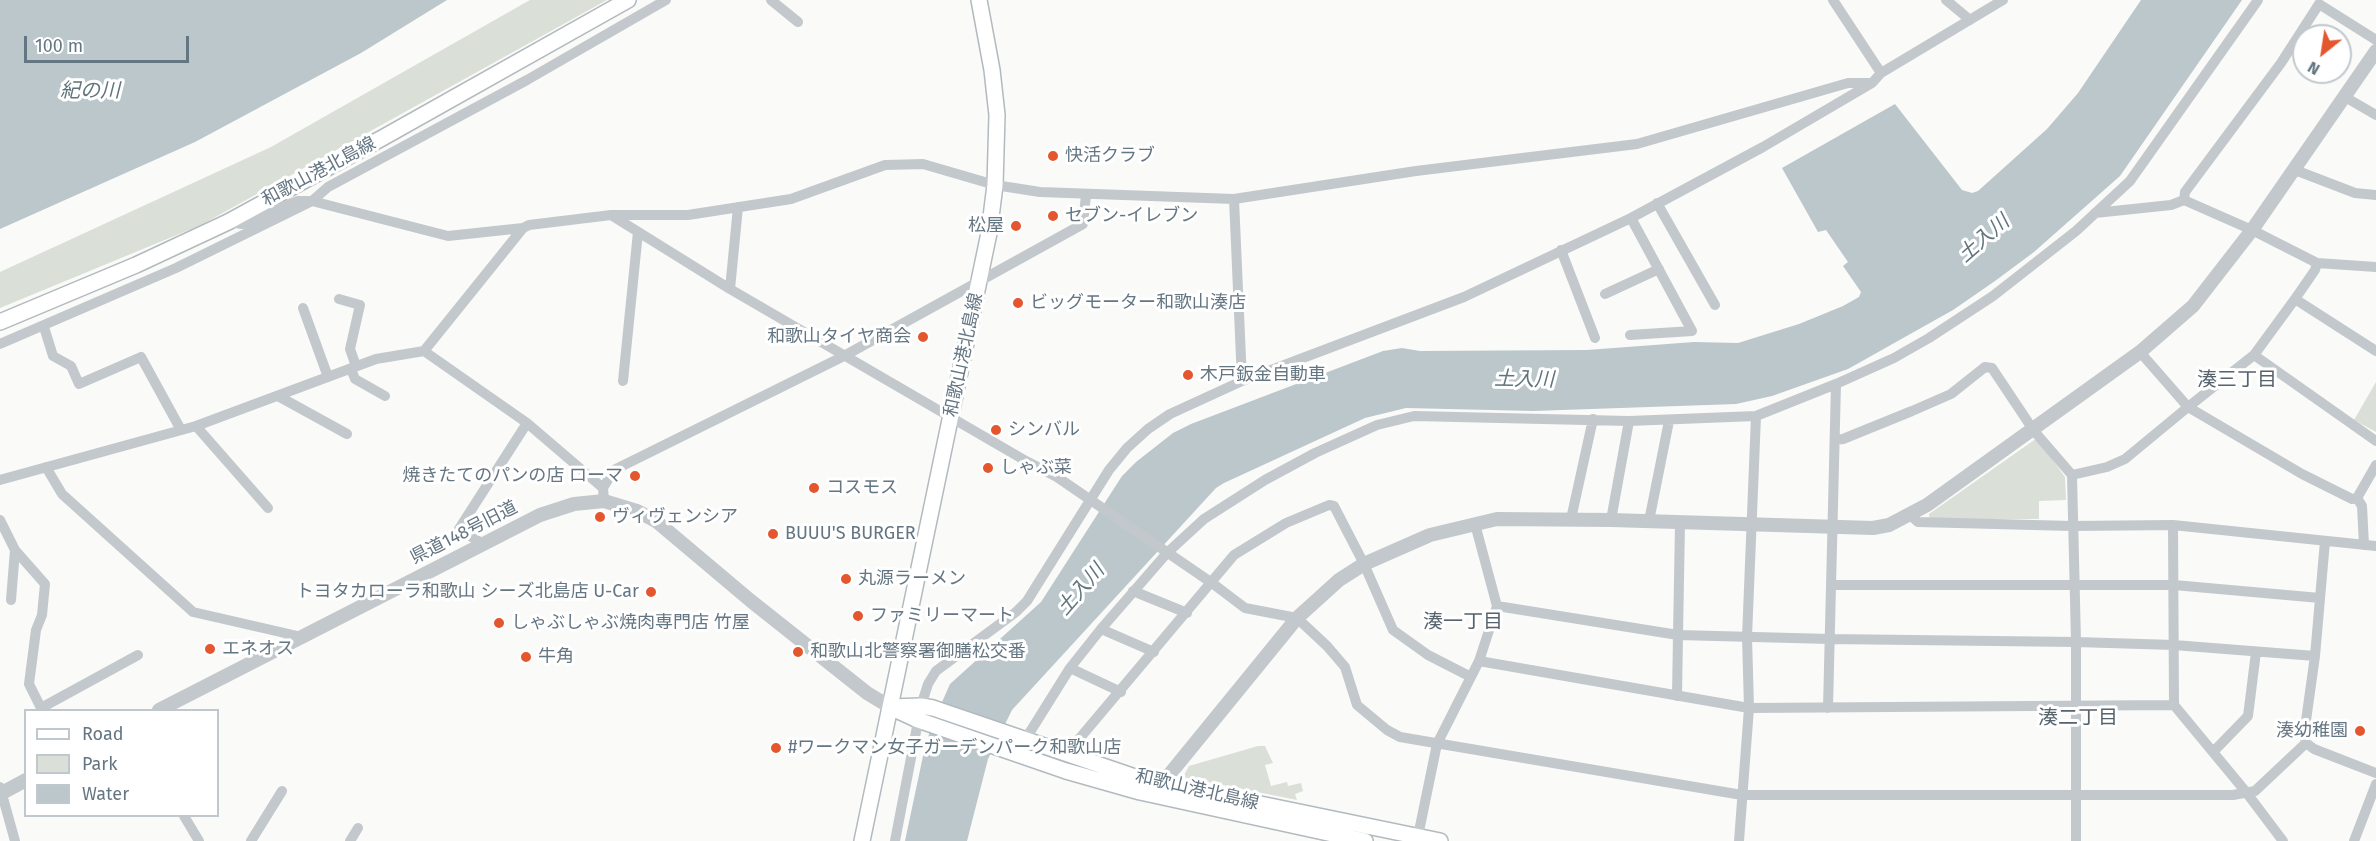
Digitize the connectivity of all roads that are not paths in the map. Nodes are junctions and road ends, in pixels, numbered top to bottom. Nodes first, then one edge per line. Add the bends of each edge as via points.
1 (628, 0) edge
2 (666, 0) edge
3 (771, 0) edge
4 (979, 0) edge
5 (1833, 0) edge
6 (1946, 0) edge
7 (2003, 0) edge
8 (2258, 0) edge
9 (1971, 20) junction
10 (798, 21) dead end
11 (2376, 40) edge
12 (2376, 51) edge
13 (1881, 73) junction
14 (1872, 83) junction
15 (2345, 97) junction
16 (2376, 115) edge
17 (2295, 170) junction
18 (995, 185) junction
19 (1086, 195) junction
20 (2376, 195) edge
21 (1234, 199) junction
22 (2184, 200) junction
23 (312, 201) junction
24 (1657, 203) junction
25 (738, 207) junction
26 (2095, 213) junction
27 (611, 214) junction
28 (1631, 218) junction
29 (228, 222) junction
30 (523, 228) junction
31 (2252, 230) junction
32 (638, 232) junction
33 (1561, 250) junction
34 (2317, 263) junction
35 (2376, 267) edge
36 (1659, 269) junction
37 (979, 282) junction
38 (730, 289) junction
39 (1605, 294) dead end
40 (339, 299) dead end
41 (2295, 299) junction
42 (1715, 305) dead end
43 (303, 308) dead end
44 (0, 322) edge
45 (44, 327) junction
46 (1630, 335) dead end
47 (1595, 338) dead end
48 (0, 344) edge
49 (424, 351) junction
50 (2376, 351) edge
51 (2140, 352) junction
52 (2254, 355) junction
53 (843, 356) junction
54 (354, 367) junction
55 (328, 377) junction
56 (623, 381) dead end
57 (1242, 381) junction
58 (1836, 384) junction
59 (278, 396) junction
60 (385, 396) dead end
61 (2188, 407) junction
62 (1756, 416) junction
63 (951, 418) junction
64 (1593, 419) junction
65 (1629, 421) junction
66 (1669, 421) junction
67 (526, 423) junction
68 (196, 426) junction
69 (181, 430) junction
70 (2034, 431) junction
71 (347, 434) dead end
72 (1835, 440) junction
73 (2376, 441) edge
74 (2376, 465) edge
75 (46, 467) junction
76 (2072, 475) junction
77 (0, 480) edge
78 (604, 495) junction
79 (2357, 498) junction
80 (1095, 501) junction
81 (268, 508) dead end
82 (1908, 514) junction
83 (1571, 519) junction
84 (0, 520) edge
85 (1611, 520) junction
86 (1649, 521) junction
87 (1680, 523) junction
88 (1475, 524) junction
89 (2173, 525) junction
90 (1751, 526) junction
91 (2072, 526) junction
92 (1832, 527) junction
93 (2325, 542) junction
94 (483, 544) junction
95 (2364, 545) junction
96 (2376, 546) edge
97 (15, 550) junction
98 (1164, 551) junction
99 (1364, 564) junction
100 (1212, 583) junction
101 (1831, 585) junction
102 (2074, 585) junction
103 (2174, 585) junction
104 (1132, 591) junction
105 (2320, 598) junction
106 (11, 600) dead end
107 (1497, 606) junction
108 (1187, 613) junction
109 (1297, 618) junction
110 (1101, 629) junction
111 (1678, 635) junction
112 (302, 637) junction
113 (1747, 637) junction
114 (1830, 639) junction
115 (2076, 642) junction
116 (2174, 645) junction
117 (1154, 652) junction
118 (2256, 652) junction
119 (138, 655) dead end
120 (2315, 656) junction
121 (1479, 661) junction
122 (1070, 668) junction
123 (1471, 677) junction
124 (1121, 692) junction
125 (1677, 696) junction
126 (2174, 705) junction
127 (2075, 706) junction
128 (890, 707) junction
129 (1749, 708) junction
130 (1828, 708) junction
131 (41, 709) edge
132 (163, 709) edge
133 (925, 714) junction
134 (1025, 740) junction
135 (2306, 743) junction
136 (1437, 744) junction
137 (2213, 752) junction
138 (1069, 755) junction
139 (2376, 773) edge
140 (24, 781) edge
141 (2376, 783) edge
142 (1, 791) edge
143 (282, 791) dead end
144 (1164, 791) junction
145 (2246, 792) junction
146 (2076, 794) junction
147 (1742, 795) junction
148 (185, 817) edge
149 (358, 828) dead end
150 (1417, 839) edge
151 (15, 841) edge
152 (199, 841) edge
153 (251, 841) edge
154 (350, 841) edge
155 (862, 841) edge
156 (895, 841) edge
157 (1365, 841) edge
158 (1440, 841) edge
159 (1739, 841) edge
160 (2076, 841) edge
161 (2283, 841) edge
162 (2354, 841) edge

1 - 29 main road, 和歌山港北島線
2 - 23 street via 328,188
3 - 10 street
4 - 18 main road, 和歌山港北島線 via 997,115
5 - 13 street
6 - 9 street
7 - 9 street
8 - 26 street via 2130,181
9 - 13 street
11 - 22 street via 2319,4 2281,63 2185,192
12 - 15 street
13 - 14 street
14 - 21 street via 1848,83 1637,144 1416,171
14 - 24 street
15 - 16 street
15 - 17 street
17 - 20 street via 2355,193
17 - 31 street
18 - 19 street
18 - 25 street via 923,164 885,165 791,199
18 - 37 main road, 和歌山港北島線
19 - 21 street
19 - 37 street via 1083,224
21 - 57 street
22 - 26 street via 2171,205
22 - 31 street
23 - 29 street via 298,201 242,224
23 - 30 street via 448,236
23 - 45 street
24 - 28 street
24 - 42 street
25 - 27 street via 688,215
25 - 38 street
26 - 58 street via 1993,296 1894,358
27 - 30 street
27 - 32 street
28 - 33 street
28 - 36 street
29 - 44 main road, 和歌山港北島線
30 - 49 street
31 - 34 street
31 - 51 street via 2193,306
32 - 38 street
32 - 56 street
33 - 47 street
33 - 57 street via 1464,297
34 - 35 street
34 - 41 street
36 - 39 street
36 - 46 street via 1692,331
37 - 53 street
37 - 63 main road, 和歌山港北島線
38 - 53 street
40 - 54 street via 360,305 350,349
41 - 50 street
41 - 52 street
43 - 55 street
45 - 48 street
45 - 69 street via 53,356 71,366 79,384 141,357
49 - 54 street
49 - 67 street
51 - 61 street
51 - 70 street
52 - 61 street
52 - 73 street
53 - 63 street
53 - 78 street via 614,470
54 - 55 street
54 - 60 street via 355,379
55 - 59 street
57 - 80 street via 1170,414 1148,429 1109,470
58 - 62 street
58 - 72 street
59 - 68 street
59 - 71 street
61 - 76 street via 2125,459
61 - 79 street via 2302,474
62 - 66 street
62 - 90 street
63 - 80 street
63 - 128 main road, 和歌山港北島線
64 - 65 street
64 - 83 street
64 - 98 street via 1414,416 1377,425 1265,480 1204,519
65 - 66 street
65 - 85 street
66 - 86 street
67 - 78 street
67 - 94 street via 459,529
68 - 69 street
68 - 81 street
69 - 75 street
70 - 72 street via 1992,368 1984,366 1951,393
70 - 76 street
70 - 82 street
72 - 92 street
74 - 79 street
75 - 77 street
75 - 112 street via 62,494 193,612
76 - 91 street
78 - 94 street, 県道148号旧道 via 540,515
78 - 128 street, 県道148号旧道 via 656,521 751,601
79 - 95 street via 2362,506
80 - 98 street
80 - 133 street via 1027,601 936,671 928,684
82 - 91 street via 1918,522
82 - 92 street via 1873,528
83 - 85 street
83 - 88 street via 1497,519
84 - 97 street
85 - 86 street
86 - 87 street
87 - 90 street
87 - 111 street
88 - 99 street via 1430,535
88 - 107 street
89 - 91 street
89 - 93 street
89 - 103 street
90 - 92 street
90 - 113 street
91 - 102 street
92 - 101 street
93 - 95 street
93 - 105 street
94 - 112 street, 県道148号旧道
95 - 96 street
97 - 106 street
97 - 131 street via 45,584 29,684
98 - 100 street
98 - 104 street
99 - 100 street via 1334,506 1329,505 1254,541 1234,555
99 - 109 street via 1339,580
99 - 123 street via 1393,630 1428,655
100 - 108 street
100 - 109 street via 1245,608
101 - 102 street
101 - 114 street
102 - 103 street
102 - 115 street
103 - 105 street
103 - 116 street
104 - 108 street
104 - 110 street
105 - 120 street
107 - 111 street
107 - 121 street
108 - 117 street
109 - 136 street via 1345,667 1357,705 1400,737
109 - 144 street via 1169,775
110 - 117 street
110 - 122 street
111 - 113 street
111 - 125 street
112 - 132 street, 県道148号旧道
113 - 114 street
113 - 129 street
114 - 115 street
114 - 130 street
115 - 116 street
115 - 127 street
116 - 118 street
116 - 126 street
117 - 124 street
118 - 120 street
118 - 137 street via 2248,716
119 - 131 street
120 - 135 street
121 - 123 street
121 - 125 street
122 - 124 street
122 - 134 street
123 - 136 street
124 - 138 street
125 - 129 street
126 - 127 street
126 - 137 street
127 - 130 street
127 - 146 street
128 - 133 main road, 和歌山港北島線
128 - 155 main road
129 - 130 street
129 - 147 street
133 - 134 main road, 和歌山港北島線
133 - 144 main road, 和歌山港北島線 via 1004,749 1081,776
133 - 156 street
134 - 138 main road, 和歌山港北島線
135 - 139 street
135 - 145 street via 2255,790
136 - 147 street
136 - 150 street
137 - 145 street
138 - 144 main road, 和歌山港北島線
140 - 142 street
141 - 162 street
142 - 151 street
143 - 153 street
144 - 150 main road, 和歌山港北島線
144 - 157 main road, 和歌山港北島線
145 - 146 street
145 - 161 street
146 - 147 street
146 - 160 street
147 - 159 street
148 - 152 street
149 - 154 street
150 - 158 main road, 和歌山港北島線

